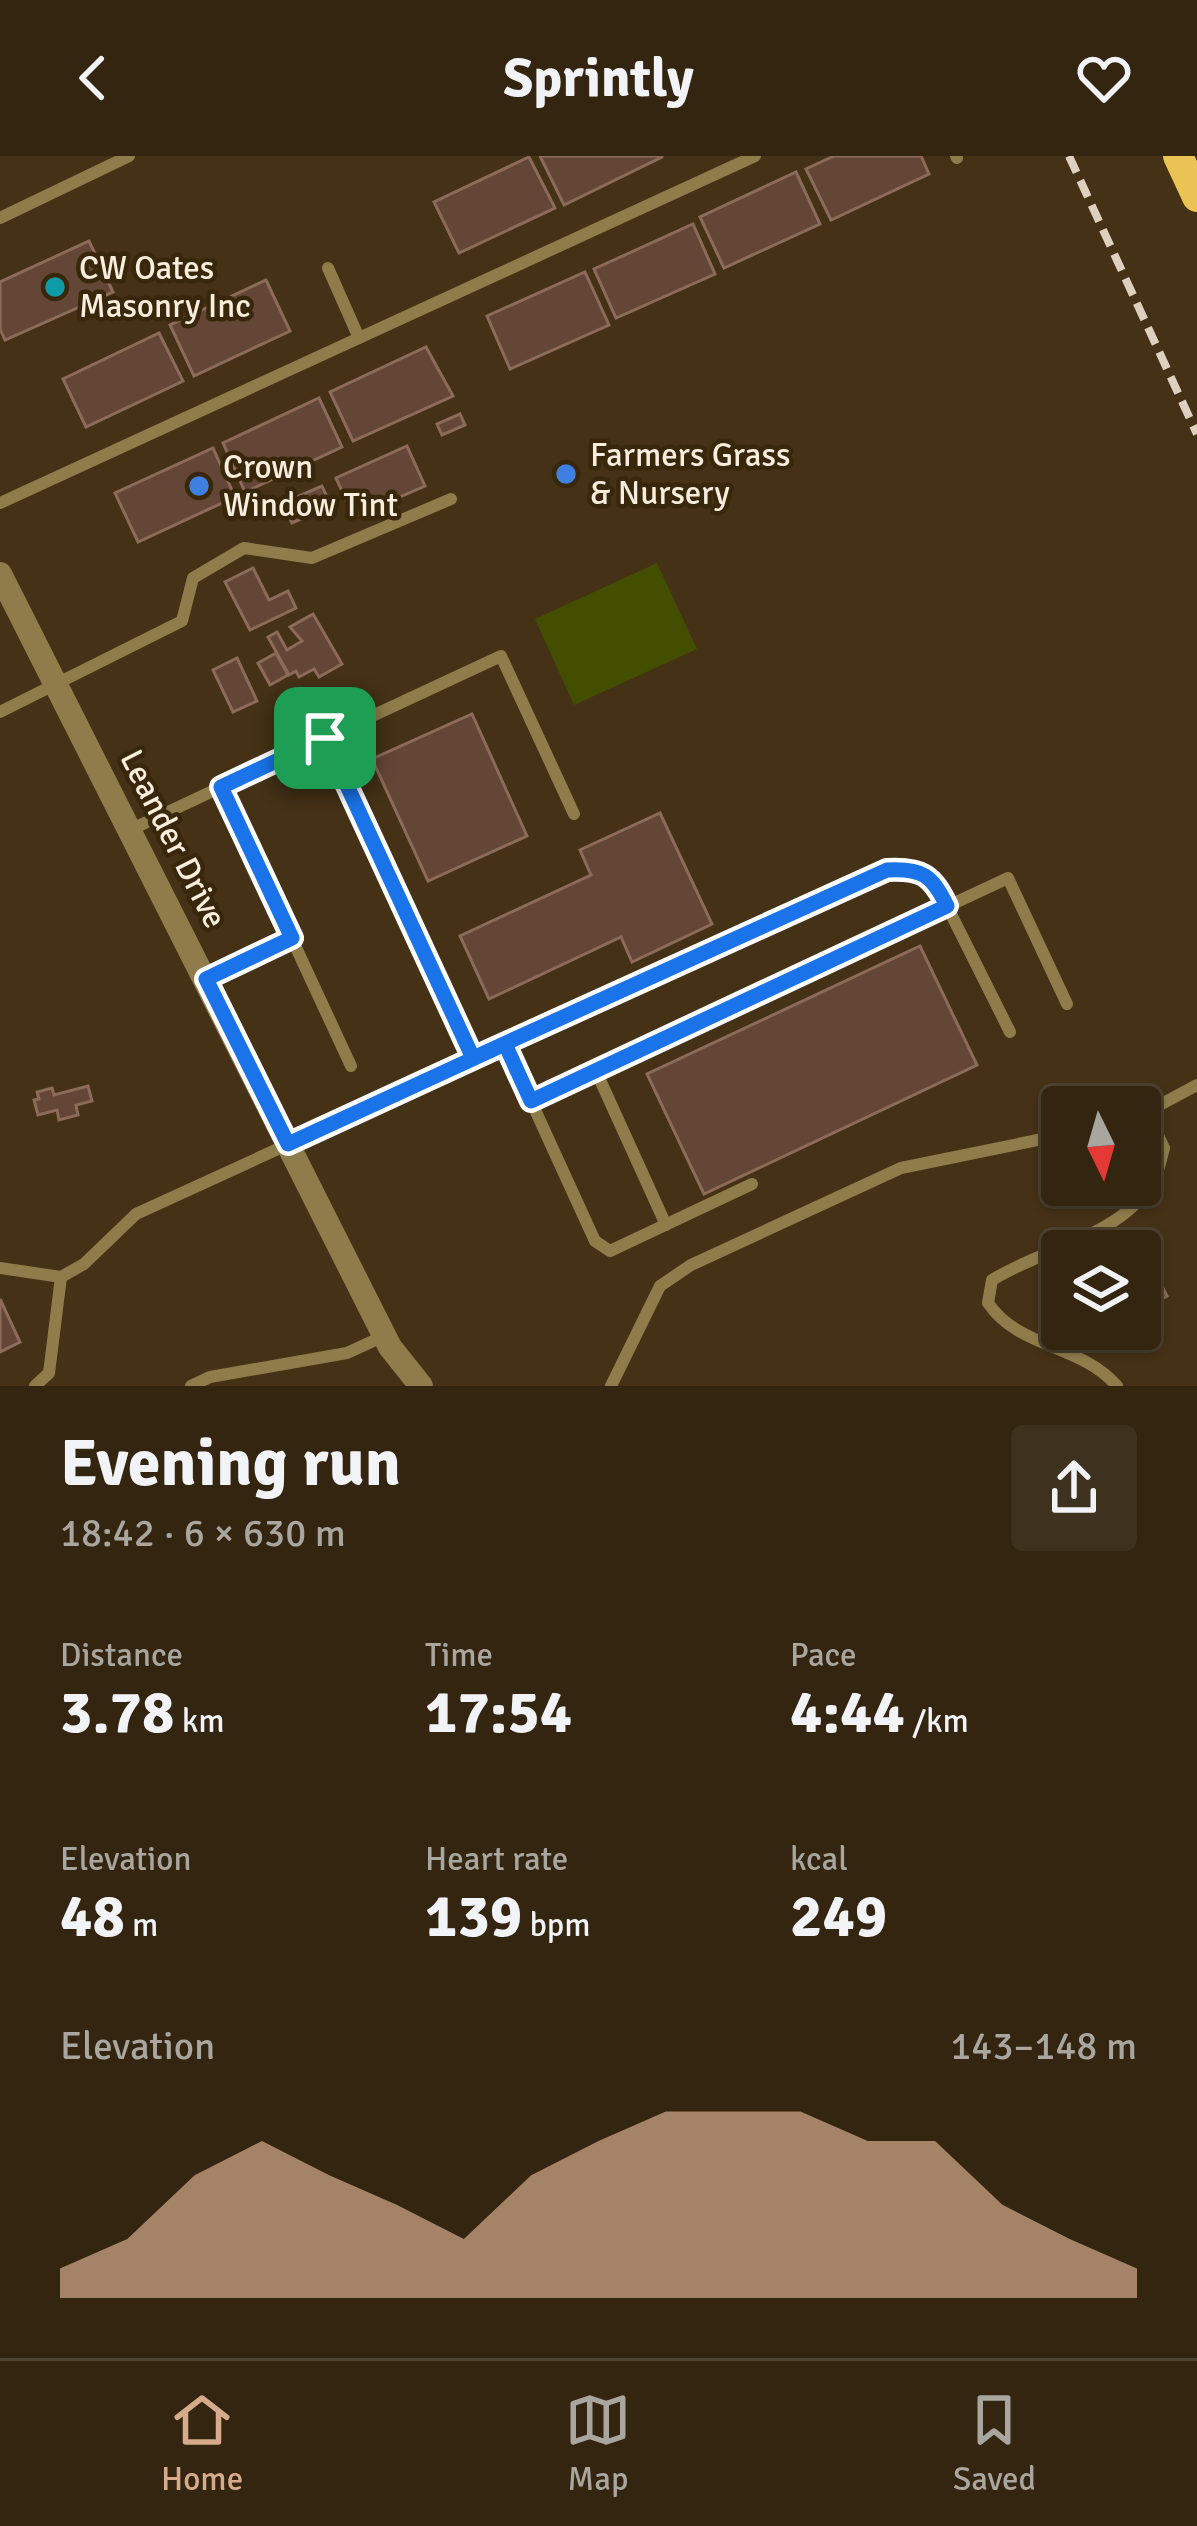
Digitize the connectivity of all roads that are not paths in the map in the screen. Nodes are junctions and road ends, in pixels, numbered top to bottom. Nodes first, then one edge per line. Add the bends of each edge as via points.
1 (129, 156) edge
2 (755, 156) edge
3 (1178, 156) edge
4 (1197, 197) edge
5 (0, 218) edge
6 (328, 268) dead end
7 (359, 338) junction
8 (451, 499) dead end
9 (0, 503) edge
10 (0, 574) edge
11 (57, 685) junction
12 (0, 712) edge
13 (325, 738) junction
14 (221, 787) junction
15 (574, 814) dead end
16 (131, 829) junction
17 (947, 906) junction
18 (292, 938) junction
19 (206, 979) junction
20 (1067, 1004) dead end
21 (1010, 1032) dead end
22 (505, 1044) junction
23 (473, 1058) junction
24 (351, 1066) dead end
25 (596, 1071) junction
26 (1197, 1085) edge
27 (531, 1101) junction
28 (1161, 1104) edge
29 (1041, 1139) edge
30 (288, 1144) junction
31 (752, 1184) dead end
32 (1132, 1206) edge
33 (666, 1225) junction
34 (0, 1268) edge
35 (61, 1277) junction
36 (385, 1335) junction
37 (35, 1386) edge
38 (191, 1386) edge
39 (422, 1386) edge
40 (611, 1386) edge
41 (1117, 1386) edge

1 - 5 lane
2 - 7 lane
3 - 4 main road
6 - 7 lane
7 - 9 lane
8 - 11 lane via 312,557 244,548 193,578 182,621
10 - 11 street, Leander Drive
11 - 12 lane
11 - 16 street, Leander Drive
13 - 14 lane
13 - 15 lane via 501,656
13 - 23 lane
14 - 16 lane
14 - 18 lane
16 - 19 street, Leander Drive
17 - 20 lane via 1008,878
17 - 21 lane
17 - 22 lane via 933,878 916,868 887,870
17 - 25 lane
18 - 19 lane
18 - 24 lane
19 - 30 street, Leander Drive
22 - 23 lane
22 - 27 lane
23 - 30 lane
25 - 27 lane
25 - 33 lane
26 - 28 lane
27 - 33 lane via 595,1240 610,1251
29 - 40 lane via 901,1168 691,1265 660,1286
30 - 35 lane via 136,1214
30 - 36 street, Leander Drive
31 - 33 lane
32 - 41 lane via 992,1280 988,1303 1002,1324 1101,1368
34 - 35 lane
35 - 37 lane via 49,1373
36 - 38 lane via 347,1353
36 - 39 street, Leander Drive

